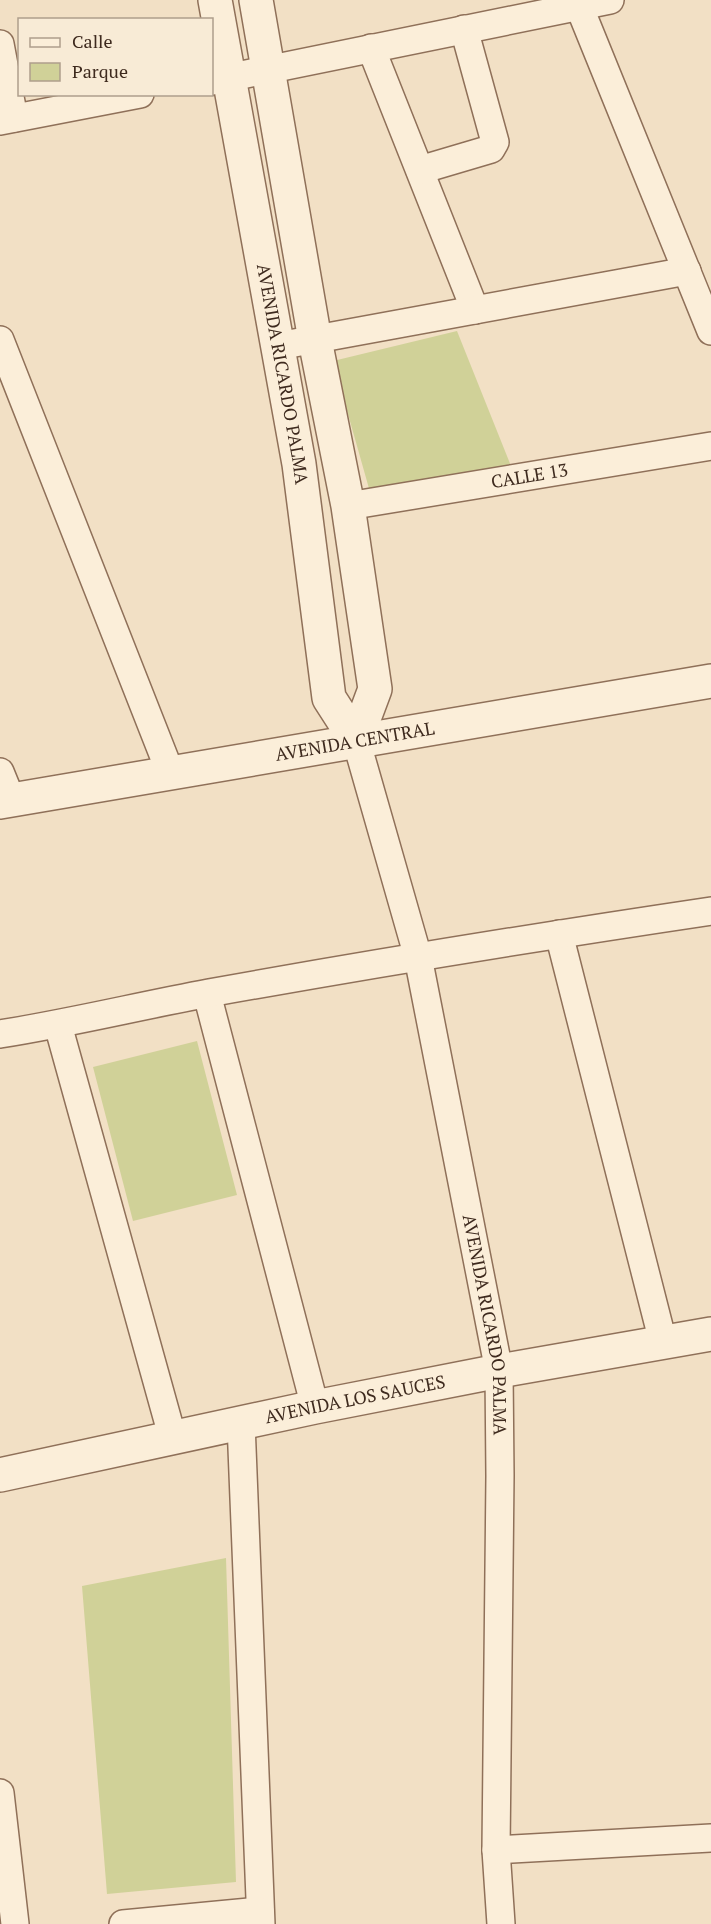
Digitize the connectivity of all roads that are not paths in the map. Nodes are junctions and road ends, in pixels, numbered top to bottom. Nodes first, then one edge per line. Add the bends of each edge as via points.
1 (215, 0) edge
2 (256, 0) edge
3 (610, 0) edge
4 (579, 6) junction
5 (464, 29) junction
6 (0, 44) edge
7 (371, 48) junction
8 (268, 69) junction
9 (221, 79) edge
10 (129, 96) edge
11 (7, 119) edge
12 (420, 170) junction
13 (687, 271) junction
14 (475, 310) junction
15 (711, 331) edge
16 (0, 340) edge
17 (315, 340) junction
18 (278, 346) junction
19 (711, 446) edge
20 (348, 506) junction
21 (711, 681) edge
22 (356, 740) junction
23 (170, 772) junction
24 (4, 791) edge
25 (711, 911) edge
26 (559, 933) junction
27 (418, 957) junction
28 (207, 994) junction
29 (58, 1024) junction
30 (0, 1034) edge
31 (710, 1341) edge
32 (663, 1342) junction
33 (498, 1371) junction
34 (315, 1407) junction
35 (241, 1423) junction
36 (173, 1439) junction
37 (0, 1475) edge
38 (0, 1793) edge
39 (711, 1838) edge
40 (496, 1850) junction
41 (260, 1917) edge
42 (15, 1924) edge
43 (123, 1924) edge
44 (501, 1924) edge

1 - 9 street, AVENIDA RICARDO PALMA
2 - 8 street
3 - 4 street
4 - 5 street
4 - 13 street
5 - 7 street
5 - 12 street via 495,142 491,149
6 - 11 street
7 - 8 street
7 - 12 street
8 - 9 street
8 - 17 street
9 - 18 street, AVENIDA RICARDO PALMA
10 - 11 street
12 - 14 street
13 - 14 street
13 - 15 street
14 - 17 street
16 - 23 street
17 - 18 street
17 - 20 street
18 - 22 street, AVENIDA RICARDO PALMA via 300,464 329,699
19 - 20 street, CALLE 13
20 - 22 street via 375,689
21 - 22 street, AVENIDA CENTRAL
22 - 23 street, AVENIDA CENTRAL
22 - 27 street, AVENIDA RICARDO PALMA
23 - 24 street, AVENIDA CENTRAL
25 - 26 street
26 - 27 street
26 - 32 street
27 - 28 street
27 - 33 street, AVENIDA RICARDO PALMA
28 - 29 street
28 - 34 street
29 - 30 street
29 - 36 street
31 - 32 street, AVENIDA LOS SAUCES
32 - 33 street, AVENIDA LOS SAUCES
33 - 34 street, AVENIDA LOS SAUCES
33 - 40 street, AVENIDA RICARDO PALMA
34 - 35 street, AVENIDA LOS SAUCES
35 - 36 street, AVENIDA LOS SAUCES
35 - 41 street
36 - 37 street, AVENIDA LOS SAUCES
38 - 42 street
39 - 40 street
40 - 44 street, AVENIDA RICARDO PALMA
41 - 43 street

